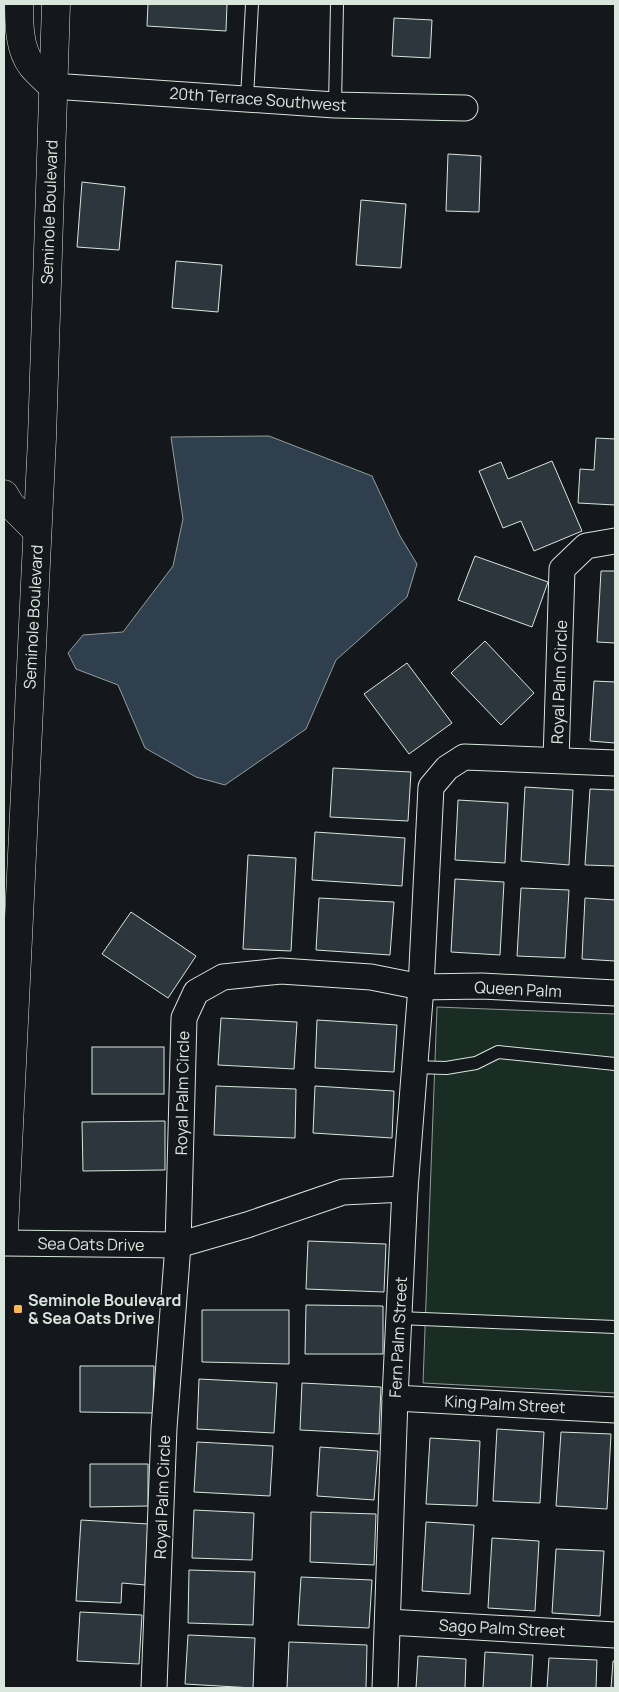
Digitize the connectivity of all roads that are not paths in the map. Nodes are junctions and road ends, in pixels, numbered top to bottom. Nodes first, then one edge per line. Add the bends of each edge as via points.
1 (19, 4) edge
2 (56, 4) edge
3 (252, 4) edge
4 (337, 4) edge
5 (52, 86) junction
6 (247, 98) junction
7 (334, 105) junction
8 (465, 108) dead end
9 (4, 494) edge
10 (38, 531) junction
11 (615, 541) edge
12 (556, 760) junction
13 (615, 763) edge
14 (4, 816) edge
15 (22, 842) junction
16 (421, 987) junction
17 (615, 994) edge
18 (615, 1064) edge
19 (415, 1067) junction
20 (405, 1189) junction
21 (4, 1230) edge
22 (4, 1242) edge
23 (178, 1245) junction
24 (399, 1318) junction
25 (615, 1327) edge
26 (395, 1398) junction
27 (615, 1410) edge
28 (388, 1622) junction
29 (615, 1634) edge
30 (154, 1688) edge
31 (385, 1688) edge

1 - 5 main road via 23,48 32,66
2 - 5 main road, Seminole Boulevard
3 - 6 lane
4 - 7 lane
5 - 6 street, 20th Terrace Southwest
5 - 10 main road, Seminole Boulevard
6 - 7 street, 20th Terrace Southwest
7 - 8 street, 20th Terrace Southwest
9 - 10 main road
10 - 15 main road, Seminole Boulevard
11 - 12 street, Royal Palm Circle via 586,546 562,569
12 - 13 street
12 - 16 street, Royal Palm Circle via 464,757 447,768 431,787
14 - 15 main road
15 - 21 main road, Seminole Boulevard
16 - 17 street, Queen Palm via 482,986
16 - 19 street, Fern Palm Street
16 - 23 street, Royal Palm Circle via 371,977 281,971 223,977 196,992 184,1018
18 - 19 lane via 498,1052 476,1063 446,1068
19 - 20 street, Fern Palm Street
20 - 23 street, Sea Oats Drive via 343,1192
20 - 24 street, Fern Palm Street
22 - 23 street, Sea Oats Drive
23 - 30 street, Royal Palm Circle via 164,1428
24 - 25 lane
24 - 26 street, Fern Palm Street
26 - 27 street, King Palm Street
26 - 28 street, Fern Palm Street
28 - 29 street, Sago Palm Street
28 - 31 street, Fern Palm Street

